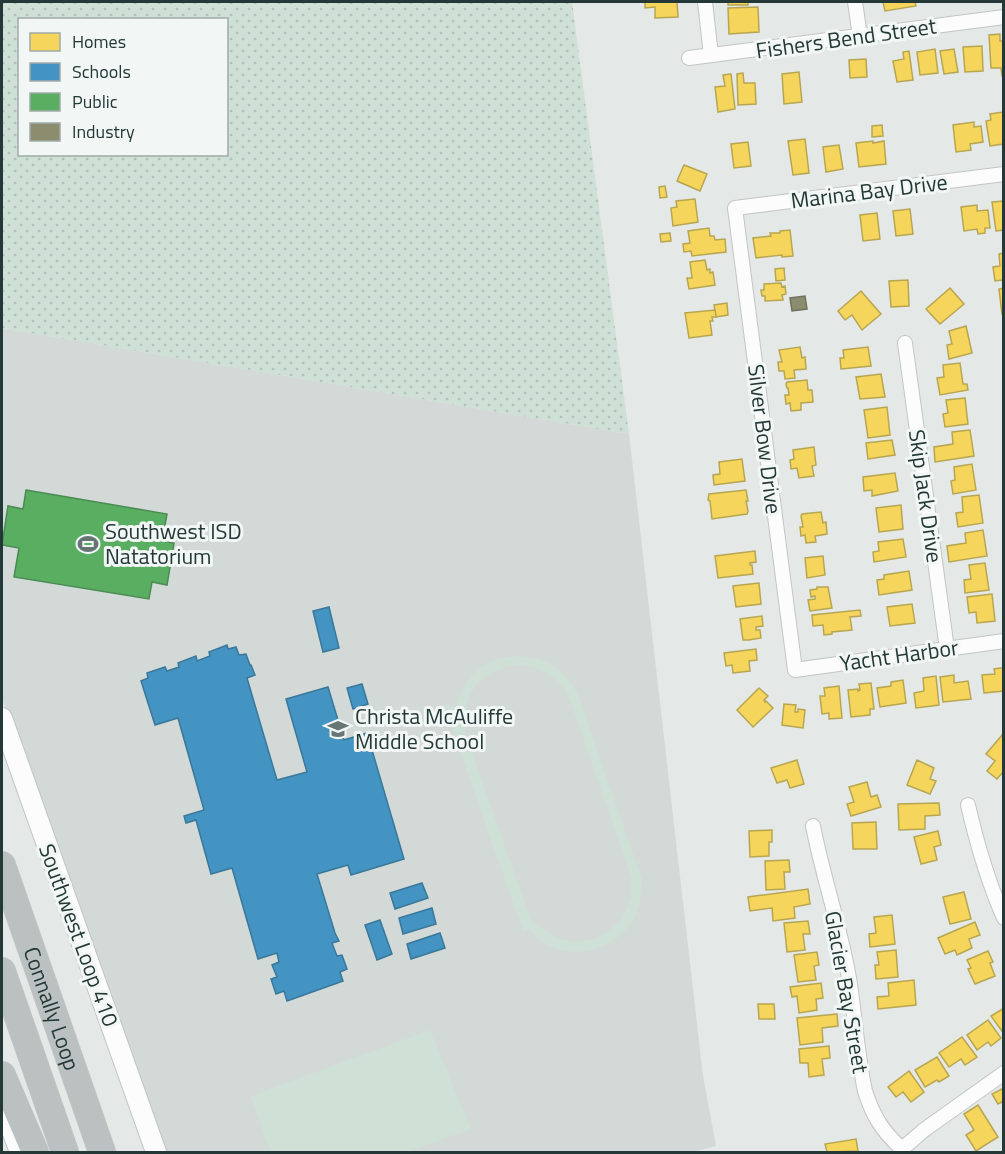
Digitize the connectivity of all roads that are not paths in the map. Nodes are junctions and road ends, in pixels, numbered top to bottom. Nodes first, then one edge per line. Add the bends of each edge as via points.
1 (705, 2) edge
2 (855, 2) edge
3 (1004, 17) edge
4 (860, 36) junction
5 (711, 56) junction
6 (689, 58) dead end
7 (1004, 174) edge
8 (735, 208) joint
9 (905, 343) dead end
10 (1004, 641) edge
11 (947, 649) junction
12 (795, 670) joint
13 (2, 718) edge
14 (968, 806) dead end
15 (813, 826) dead end
16 (2, 865) edge
17 (1004, 918) edge
18 (2, 971) edge
19 (1004, 1073) edge
20 (2, 1075) edge
21 (2, 1101) edge
22 (101, 1148) edge
23 (901, 1151) edge
24 (20, 1152) edge
25 (35, 1152) edge
26 (65, 1152) edge
27 (156, 1152) edge

1 - 5 street
2 - 4 street
3 - 4 street, Fishers Bend Street
4 - 5 street, Fishers Bend Street
5 - 6 street, Fishers Bend Street
7 - 8 street, Marina Bay Drive
8 - 12 street, Silver Bow Drive
9 - 11 street, Skip Jack Drive
10 - 11 street, Yacht Harbor
11 - 12 street, Yacht Harbor
13 - 27 main road, Southwest Loop 410
14 - 17 street via 993,895
15 - 23 street, Glacier Bay Street via 843,947 865,1091 881,1128
16 - 22 highway, Connally Loop
18 - 26 highway, Connally Loop
19 - 23 street
20 - 25 highway
21 - 24 main road

